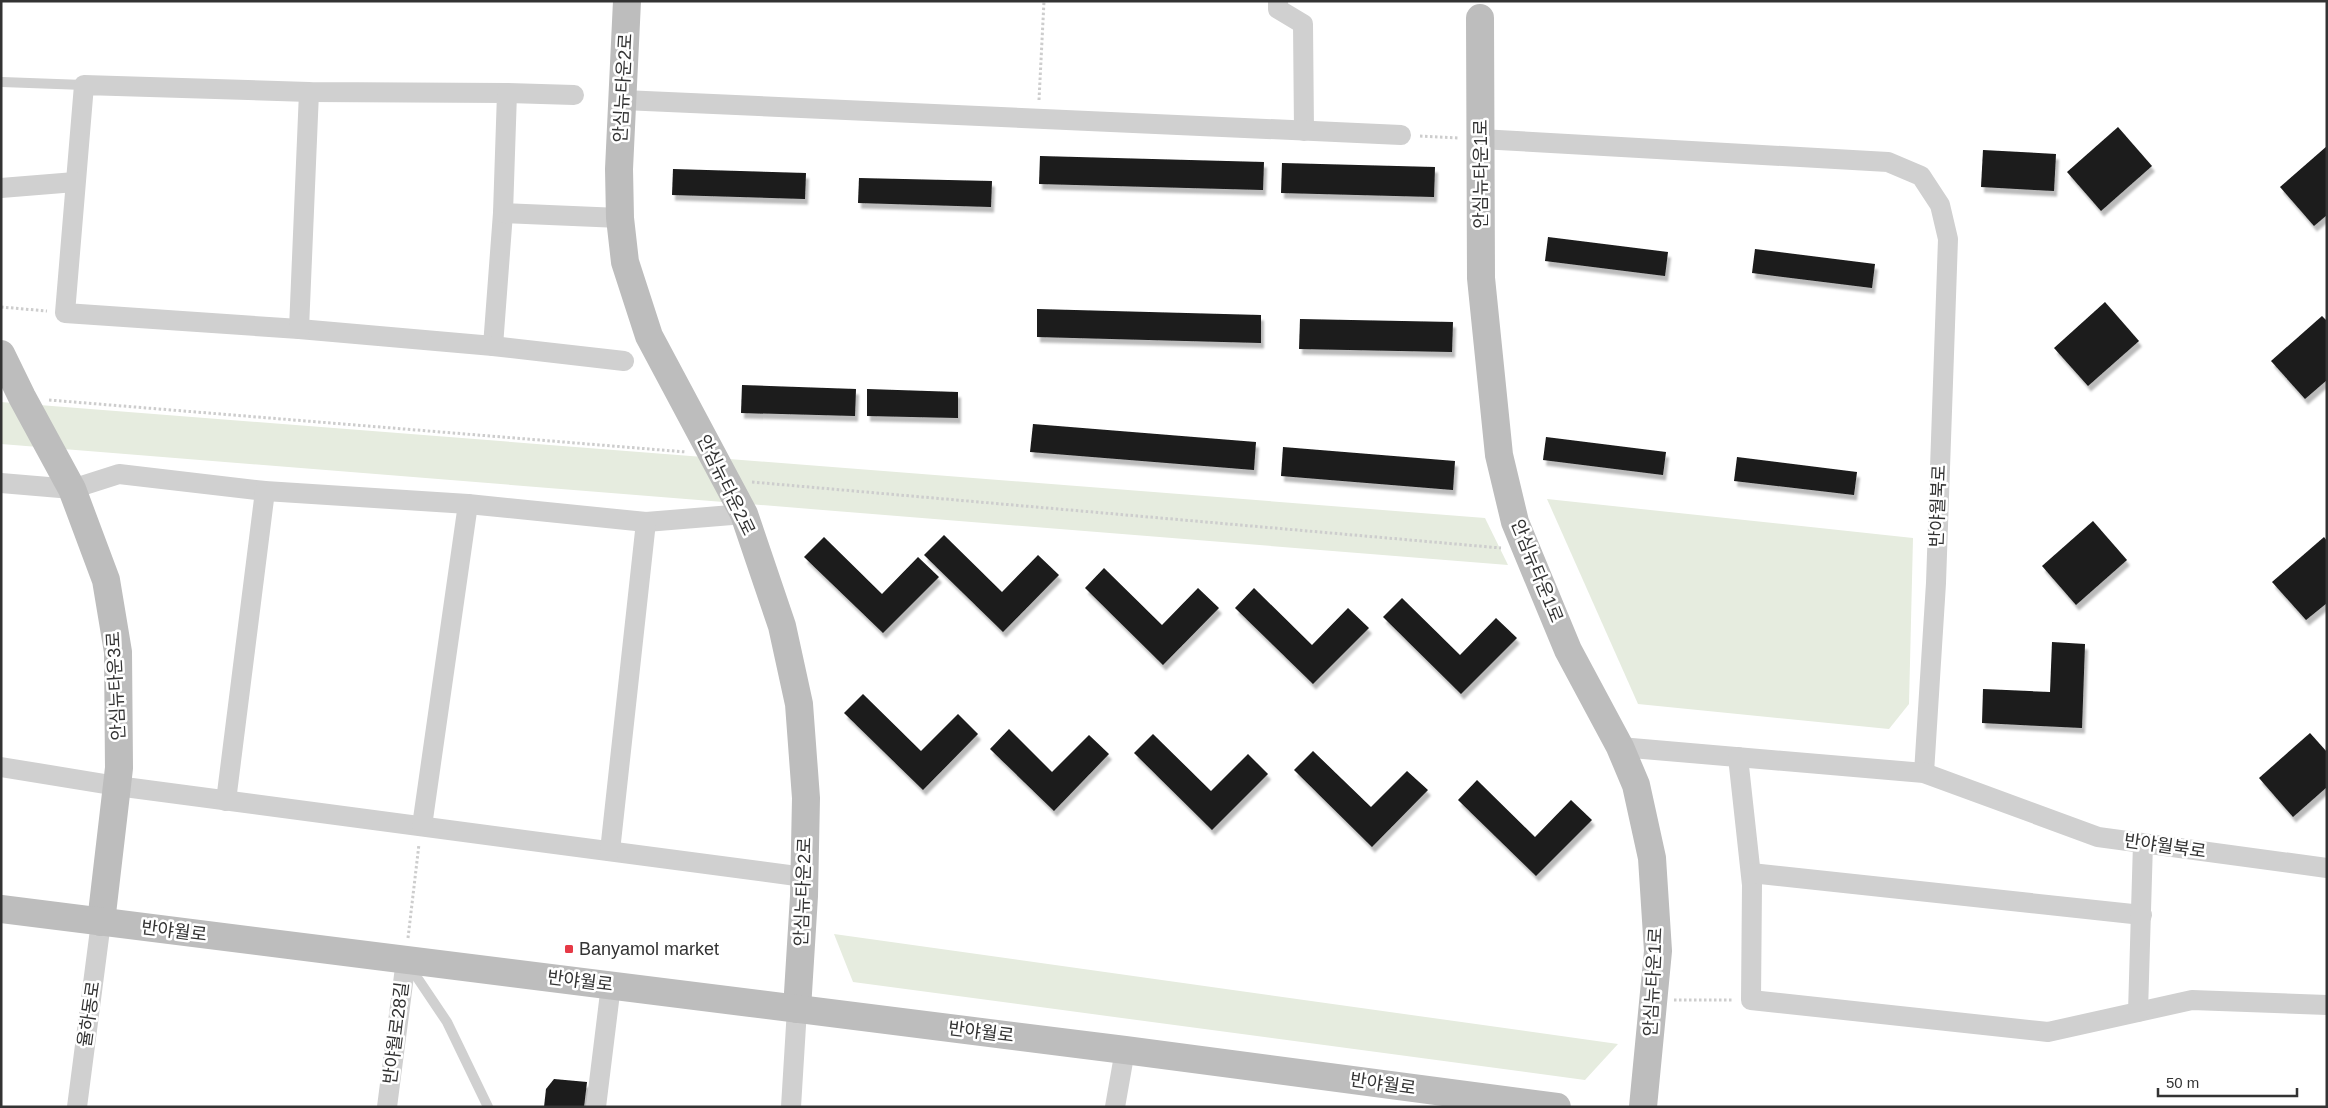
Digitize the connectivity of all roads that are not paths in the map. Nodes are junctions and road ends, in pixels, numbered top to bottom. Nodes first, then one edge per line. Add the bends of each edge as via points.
1 (627, 1) edge
2 (1278, 1) edge
3 (1480, 10) edge
4 (2, 82) edge
5 (84, 85) junction
6 (309, 92) junction
7 (507, 93) junction
8 (574, 95) dead end
9 (622, 100) junction
10 (1304, 130) junction
11 (1402, 135) road end
12 (1480, 138) junction
13 (75, 182) junction
14 (1, 188) edge
15 (503, 213) junction
16 (620, 218) junction
17 (299, 329) junction
18 (494, 346) junction
19 (1, 354) edge
20 (624, 361) dead end
21 (1, 482) edge
22 (72, 489) junction
23 (265, 491) junction
24 (468, 504) junction
25 (744, 514) junction
26 (646, 522) junction
27 (1620, 747) junction
28 (1738, 757) junction
29 (1, 767) edge
30 (1924, 773) junction
31 (116, 786) junction
32 (226, 801) junction
33 (422, 826) junction
34 (2143, 843) junction
35 (610, 851) junction
36 (2327, 868) edge
37 (1751, 873) junction
38 (804, 877) junction
39 (1, 909) edge
40 (2142, 915) junction
41 (102, 922) junction
42 (406, 960) junction
43 (611, 985) junction
44 (2327, 1005) edge
45 (797, 1009) junction
46 (2138, 1012) junction
47 (1125, 1050) junction
48 (77, 1107) edge
49 (387, 1107) edge
50 (488, 1107) edge
51 (596, 1107) edge
52 (791, 1107) edge
53 (1115, 1107) edge
54 (1557, 1107) edge
55 (1643, 1107) edge

1 - 9 street, 안심뉴타운2로
2 - 10 street via 1278,10 1304,24
3 - 12 street, 안심뉴타운1로
4 - 5 lane
5 - 6 street
5 - 13 street
6 - 7 street
6 - 17 street
7 - 8 street
7 - 15 street
9 - 10 street
9 - 16 street, 안심뉴타운2로
10 - 11 street
12 - 27 street, 안심뉴타운1로 via 1481,278 1499,455 1516,522 1568,650
12 - 30 street, 반야월북로 via 1888,162 1921,176 1940,205 1948,239 1935,593
13 - 14 street
13 - 17 street via 65,313
15 - 16 street
15 - 18 street
16 - 25 street, 안심뉴타운2로 via 625,262 649,336
17 - 18 street
18 - 20 street
19 - 22 street, 안심뉴타운3로
21 - 22 street
22 - 23 street via 119,474
22 - 31 street, 안심뉴타운3로 via 106,580 118,652
23 - 24 street
23 - 32 street
24 - 26 street
24 - 33 street
25 - 26 street
25 - 38 street, 안심뉴타운2로 via 782,626 800,704 806,798
26 - 35 street
27 - 28 street, 반야월북로
27 - 55 street, 안심뉴타운1로 via 1636,786 1652,858 1658,951
28 - 30 street, 반야월북로
28 - 37 street
29 - 31 street
30 - 34 street, 반야월북로 via 2098,837
31 - 32 street
31 - 41 street, 안심뉴타운3로
32 - 33 street
33 - 35 street
34 - 36 street, 반야월북로
34 - 40 street
35 - 38 street
37 - 40 street
37 - 46 street via 1751,1000 2048,1032
38 - 45 street, 안심뉴타운2로
39 - 41 street, 반야월로
40 - 46 street
41 - 42 street, 반야월로
41 - 48 street, 율하동로
42 - 43 street, 반야월로
42 - 49 street, 반야월로28길
42 - 50 lane via 447,1022
43 - 45 street, 반야월로
43 - 51 street
44 - 46 street via 2192,1000
45 - 47 street, 반야월로
45 - 52 street
47 - 53 street
47 - 54 street, 반야월로

